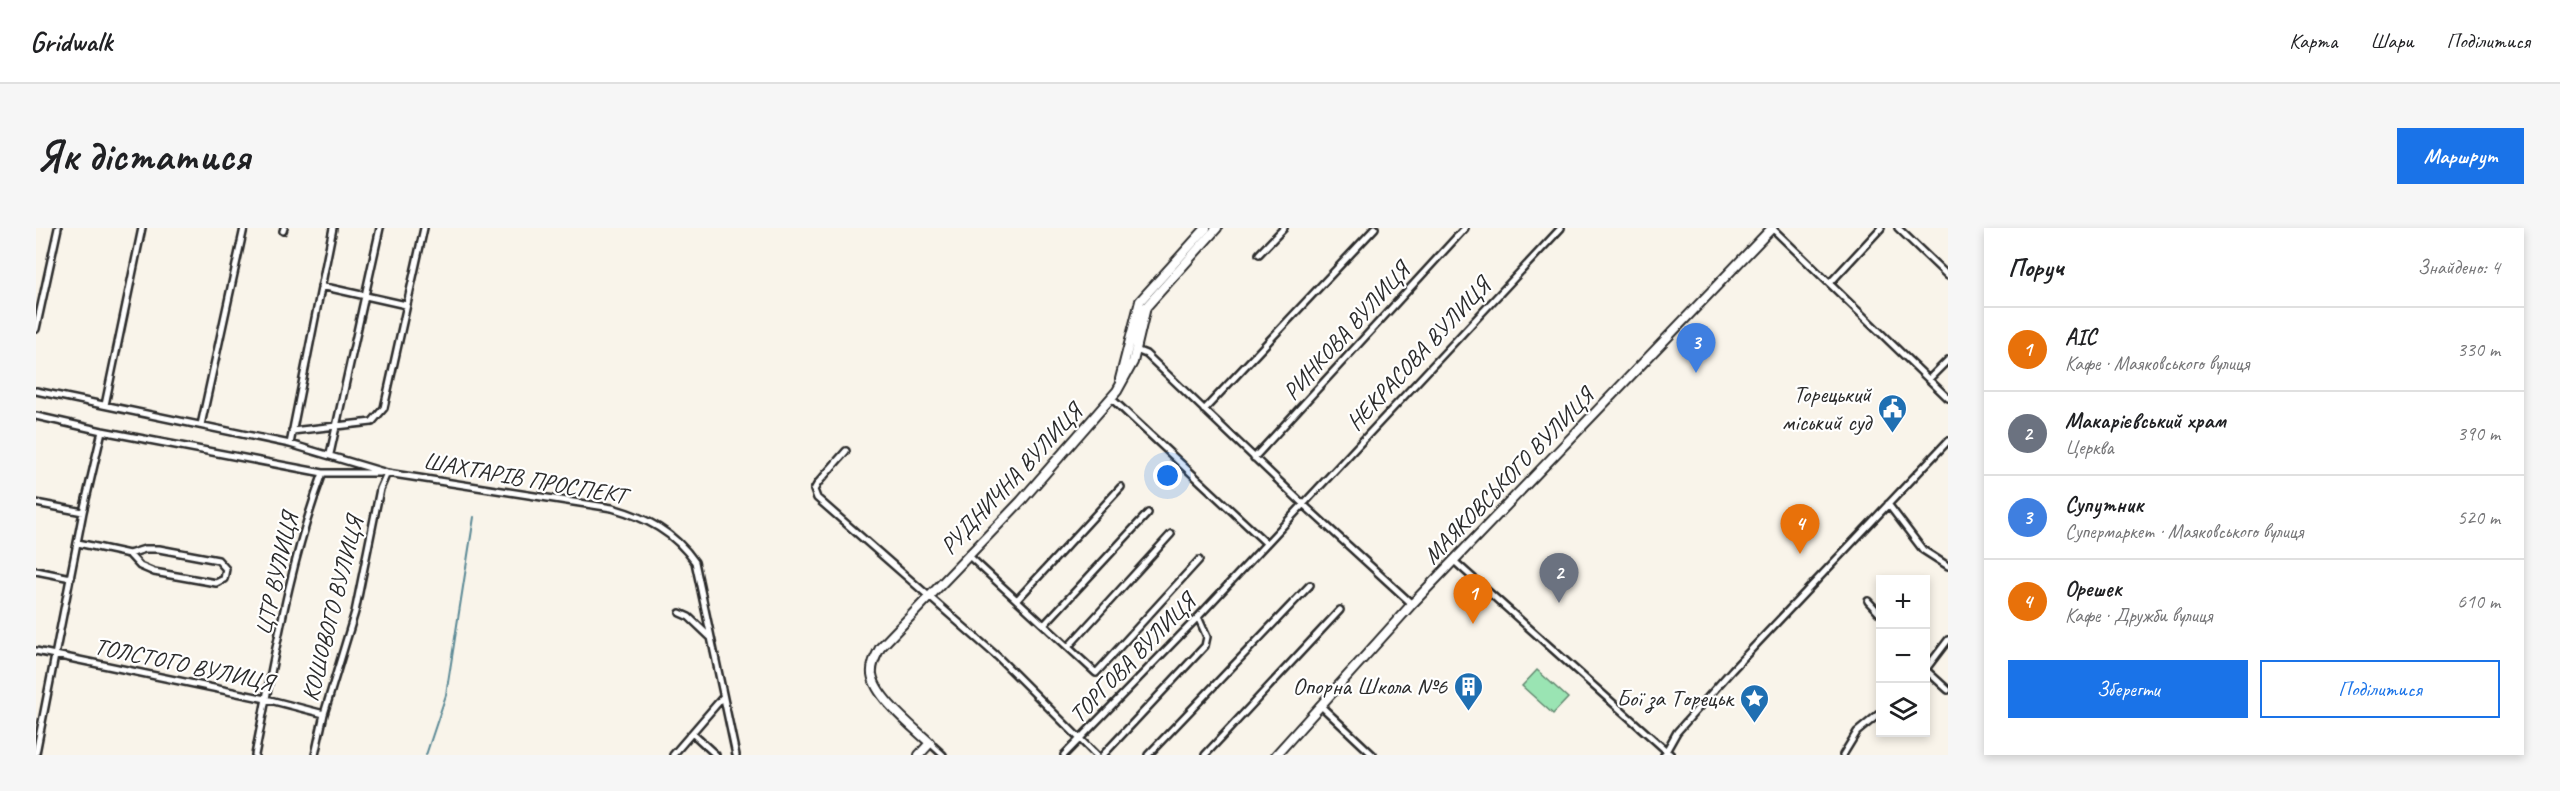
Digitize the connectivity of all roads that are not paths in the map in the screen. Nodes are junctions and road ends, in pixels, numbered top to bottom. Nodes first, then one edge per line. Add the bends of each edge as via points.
1 (58, 228) edge
2 (142, 228) edge
3 (244, 228) edge
4 (333, 228) edge
5 (380, 228) edge
6 (424, 228) edge
7 (1206, 228) edge
8 (1217, 228) edge
9 (1284, 228) edge
10 (1376, 228) edge
11 (1465, 228) edge
12 (1561, 228) edge
13 (1772, 228) edge
14 (1881, 228) edge
15 (1898, 228) edge
16 (1259, 254) dead end
17 (1948, 276) edge
18 (1830, 283) junction
19 (321, 286) junction
20 (363, 295) junction
21 (406, 305) junction
22 (36, 329) edge
23 (1136, 350) junction
24 (1948, 360) edge
25 (1929, 379) junction
26 (36, 391) edge
27 (1118, 391) junction
28 (1111, 398) junction
29 (1948, 398) edge
30 (105, 405) junction
31 (1204, 410) junction
32 (36, 416) edge
33 (201, 425) junction
34 (334, 428) junction
35 (102, 431) junction
36 (292, 432) junction
37 (1948, 441) edge
38 (290, 444) junction
39 (846, 451) dead end
40 (330, 454) junction
41 (1254, 458) junction
42 (387, 472) junction
43 (323, 473) junction
44 (1121, 487) dead end
45 (36, 503) edge
46 (1303, 504) junction
47 (1888, 504) junction
48 (83, 512) junction
49 (1149, 513) dead end
50 (1171, 534) dead end
51 (78, 543) junction
52 (1266, 543) junction
53 (129, 554) junction
54 (968, 555) junction
55 (1199, 560) dead end
56 (1453, 560) junction
57 (1948, 566) edge
58 (36, 571) edge
59 (71, 578) junction
60 (1310, 585) dead end
61 (929, 595) junction
62 (1017, 600) junction
63 (1868, 601) dead end
64 (1412, 604) junction
65 (1876, 609) edge
66 (1340, 610) dead end
67 (680, 614) dead end
68 (1198, 617) junction
69 (1044, 625) junction
70 (711, 638) junction
71 (1948, 640) edge
72 (1068, 647) junction
73 (36, 651) edge
74 (56, 655) junction
75 (1930, 664) edge
76 (1930, 673) edge
77 (1948, 690) edge
78 (723, 697) junction
79 (266, 699) junction
80 (1320, 705) junction
81 (324, 714) junction
82 (1876, 717) edge
83 (692, 733) junction
84 (38, 735) edge
85 (1081, 738) junction
86 (930, 743) junction
87 (36, 753) edge
88 (1667, 754) edge
89 (255, 755) edge
90 (315, 755) edge
91 (673, 755) edge
92 (716, 755) edge
93 (736, 755) edge
94 (919, 755) edge
95 (943, 755) edge
96 (1064, 755) edge
97 (1096, 755) edge
98 (1103, 755) edge
99 (1148, 755) edge
100 (1205, 755) edge
101 (1275, 755) edge
102 (1373, 755) edge
103 (1843, 755) edge

1 - 22 street
2 - 30 street
3 - 33 street
4 - 19 street
5 - 20 street
6 - 21 street
7 - 27 main road via 1140,302
8 - 23 main road, РУДНИЧНА ВУЛИЦЯ via 1146,307
9 - 16 street
10 - 31 street
11 - 41 street, РИНКОВА ВУЛИЦЯ
12 - 46 street, НЕКРАСОВА ВУЛИЦЯ
13 - 18 street
13 - 56 main road, МАЯКОВСЬКОГО ВУЛИЦЯ
14 - 18 street
15 - 17 street
18 - 25 street
19 - 20 street
19 - 36 street
20 - 21 street
20 - 34 street
21 - 34 street via 384,408 372,422
23 - 27 main road, РУДНИЧНА ВУЛИЦЯ
23 - 31 street via 1146,354
24 - 25 street
25 - 29 street
26 - 30 street, ШАХТАРІВ ПРОСПЕКТ
27 - 28 main road, РУДНИЧНА ВУЛИЦЯ
28 - 52 street
28 - 54 main road, РУДНИЧНА ВУЛИЦЯ
30 - 33 street, ШАХТАРІВ ПРОСПЕКТ
31 - 41 street
32 - 35 street, ШАХТАРІВ ПРОСПЕКТ
33 - 38 street, ШАХТАРІВ ПРОСПЕКТ
34 - 36 street
34 - 40 street
35 - 43 street, ШАХТАРІВ ПРОСПЕКТ
35 - 48 street
36 - 38 street
37 - 47 street
38 - 40 street, ШАХТАРІВ ПРОСПЕКТ
39 - 61 street via 818,483 814,490 817,498
40 - 42 street, ШАХТАРІВ ПРОСПЕКТ
41 - 46 street
42 - 43 street, ШАХТАРІВ ПРОСПЕКТ
42 - 70 street, ШАХТАРІВ ПРОСПЕКТ via 612,508 645,519 676,538 694,562
42 - 81 street, КОШОВОГО ВУЛИЦЯ via 380,489 355,612
43 - 79 street, ЦТР ВУЛИЦЯ via 289,579
44 - 62 street
45 - 48 street
46 - 52 street, НЕКРАСОВА ВУЛИЦЯ
46 - 64 street
47 - 57 street via 1923,550
47 - 88 street via 1677,732
48 - 51 street
49 - 69 street
50 - 72 street
51 - 53 street
51 - 59 street
52 - 68 street, ТОРГОВА ВУЛИЦЯ
53 - 53 street via 140,566 154,572 216,583 224,579 226,568 218,560 159,549
54 - 61 main road, РУДНИЧНА ВУЛИЦЯ
54 - 62 street
55 - 72 street via 1096,673
56 - 64 main road, МАЯКОВСЬКОГО ВУЛИЦЯ
56 - 88 street
58 - 59 street
59 - 74 street
60 - 99 street
61 - 85 street
61 - 86 main road, РУДНИЧНА ВУЛИЦЯ via 880,648 872,673 885,698
62 - 69 street
63 - 65 street
64 - 80 main road, МАЯКОВСЬКОГО ВУЛИЦЯ
66 - 100 street
67 - 70 street via 689,617
68 - 85 street, ТОРГОВА ВУЛИЦЯ
68 - 98 street via 1207,637 1205,646
69 - 72 street
70 - 78 street, ШАХТАРІВ ПРОСПЕКТ
71 - 75 street
73 - 74 street, ТОЛСТОГО ВУЛИЦЯ
74 - 79 street, ТОЛСТОГО ВУЛИЦЯ
74 - 84 street
76 - 77 street
78 - 83 street
78 - 93 street, ШАХТАРІВ ПРОСПЕКТ
79 - 81 street, ТОЛСТОГО ВУЛИЦЯ
79 - 89 street, ЦТР ВУЛИЦЯ
80 - 101 main road, МАЯКОВСЬКОГО ВУЛИЦЯ
80 - 102 street
81 - 90 street, КОШОВОГО ВУЛИЦЯ
82 - 103 street via 1857,732
83 - 91 street
83 - 92 street
84 - 87 street
85 - 96 street, ТОРГОВА ВУЛИЦЯ
85 - 97 street
86 - 94 main road
86 - 95 street, РУДНИЧНА ВУЛИЦЯ

